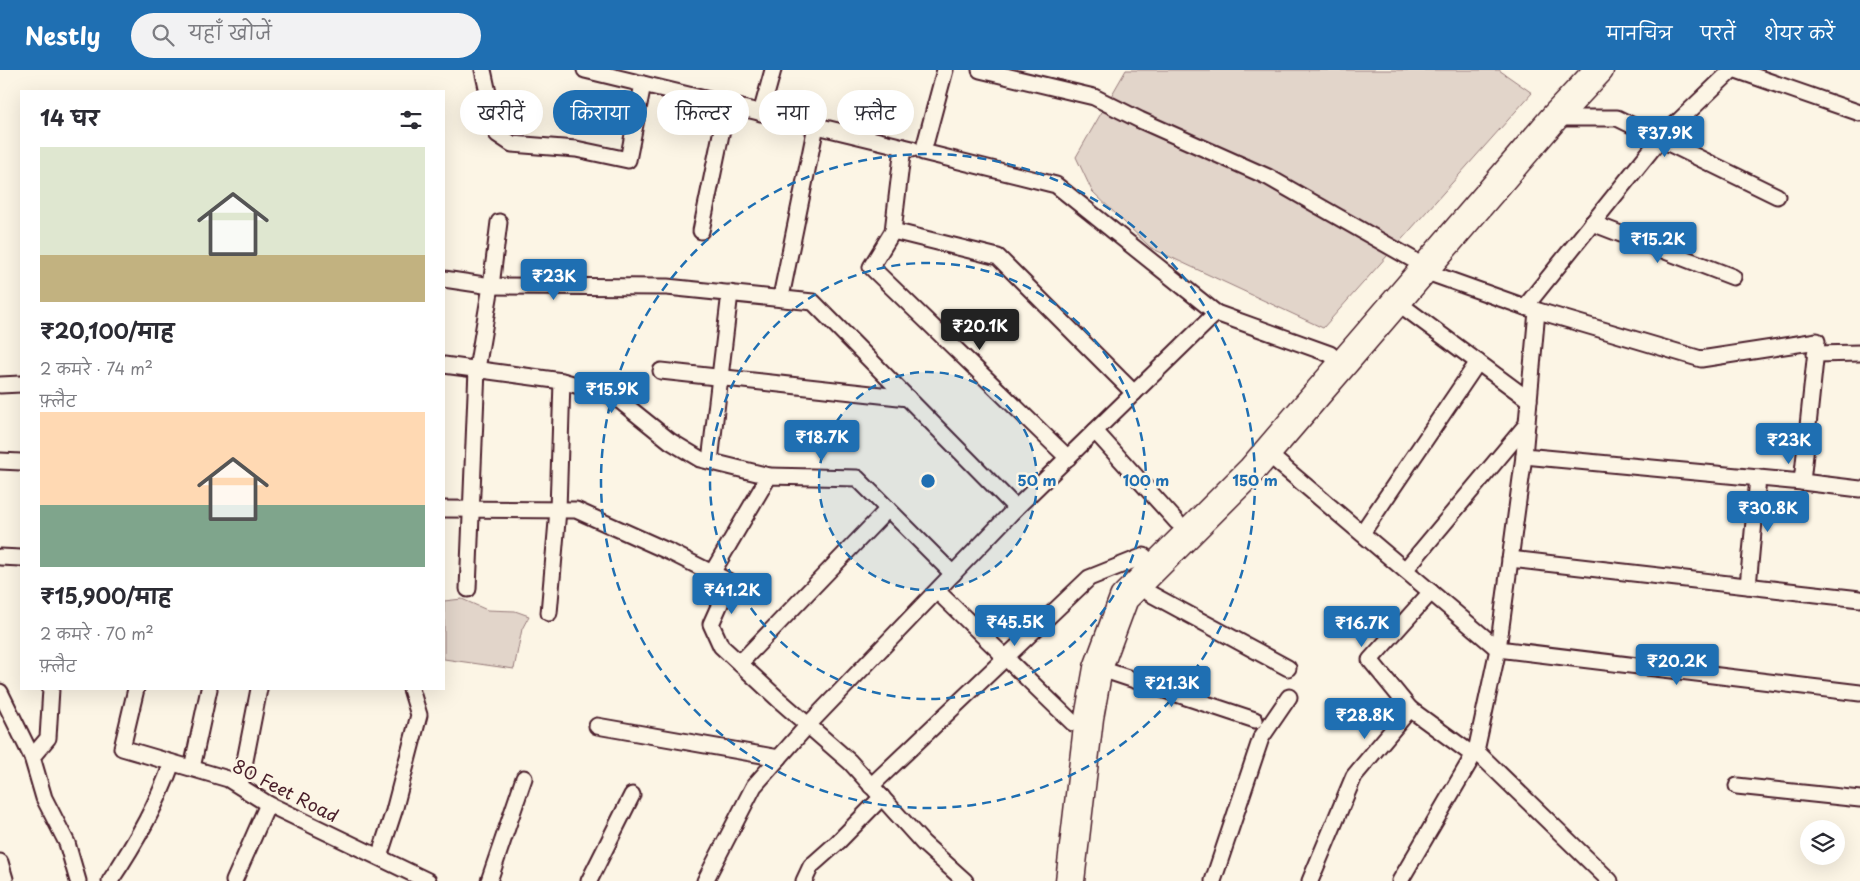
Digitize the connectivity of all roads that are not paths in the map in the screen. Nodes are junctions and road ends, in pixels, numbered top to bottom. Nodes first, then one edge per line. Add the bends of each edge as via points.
1 (483, 70) edge
2 (585, 70) edge
3 (773, 70) edge
4 (945, 70) edge
5 (980, 70) edge
6 (1578, 70) edge
7 (1599, 70) edge
8 (1732, 70) edge
9 (1736, 70) edge
10 (645, 85) junction
11 (667, 90) edge
12 (767, 90) edge
13 (1860, 113) edge
14 (1554, 118) junction
15 (827, 129) edge
16 (721, 135) edge
17 (814, 135) edge
18 (1660, 139) junction
19 (903, 147) junction
20 (923, 152) junction
21 (631, 164) dead end
22 (1777, 196) dead end
23 (499, 222) dead end
24 (1592, 223) junction
25 (701, 231) dead end
26 (892, 231) junction
27 (1418, 265) junction
28 (1733, 276) dead end
29 (445, 279) edge
30 (491, 286) junction
31 (730, 293) junction
32 (781, 297) junction
33 (1397, 302) junction
34 (1531, 309) junction
35 (1216, 313) junction
36 (1860, 353) edge
37 (1815, 354) junction
38 (1336, 360) junction
39 (1478, 362) junction
40 (445, 365) edge
41 (477, 369) junction
42 (661, 371) dead end
43 (720, 378) junction
44 (562, 381) junction
45 (20, 384) edge
46 (0, 385) edge
47 (1134, 393) junction
48 (908, 398) junction
49 (1529, 400) junction
50 (1527, 424) junction
51 (1095, 431) junction
52 (1267, 453) junction
53 (1524, 456) junction
54 (1068, 458) junction
55 (0, 461) edge
56 (710, 461) junction
57 (20, 462) edge
58 (769, 476) junction
59 (1758, 478) junction
60 (1802, 482) junction
61 (1860, 489) edge
62 (1016, 508) junction
63 (445, 509) edge
64 (471, 509) junction
65 (888, 509) junction
66 (558, 510) junction
67 (1178, 522) junction
68 (1362, 533) junction
69 (1144, 556) junction
70 (0, 557) edge
71 (20, 558) edge
72 (1510, 559) junction
73 (1405, 570) junction
74 (712, 573) junction
75 (954, 574) junction
76 (1136, 586) junction
77 (1748, 586) junction
78 (468, 589) dead end
79 (937, 591) junction
80 (1431, 592) junction
81 (1860, 599) edge
82 (549, 613) dead end
83 (1498, 649) junction
84 (1005, 658) junction
85 (740, 663) junction
86 (1098, 668) junction
87 (1288, 668) dead end
88 (51, 690) edge
89 (136, 690) edge
90 (209, 690) edge
91 (259, 690) edge
92 (411, 690) edge
93 (0, 692) edge
94 (1860, 693) edge
95 (1289, 697) dead end
96 (1410, 709) junction
97 (1255, 720) dead end
98 (1073, 723) junction
99 (808, 725) junction
100 (597, 726) dead end
101 (1475, 753) junction
102 (32, 757) junction
103 (779, 758) junction
104 (172, 763) junction
105 (192, 768) junction
106 (524, 778) dead end
107 (240, 786) junction
108 (1737, 786) dead end
109 (877, 792) junction
110 (632, 795) dead end
111 (1860, 800) edge
112 (268, 804) junction
113 (379, 857) junction
114 (0, 862) edge
115 (407, 877) edge
116 (4, 878) edge
117 (78, 881) edge
118 (110, 881) edge
119 (234, 881) edge
120 (428, 881) edge
121 (489, 881) edge
122 (589, 881) edge
123 (705, 881) edge
124 (804, 881) edge
125 (965, 881) edge
126 (1055, 881) edge
127 (1070, 881) edge
128 (1213, 881) edge
129 (1310, 881) edge
130 (1400, 881) edge
131 (1610, 881) edge

1 - 10 street via 497,134 512,144 576,149 628,160
2 - 10 street
3 - 12 street
4 - 20 street
5 - 27 street via 1094,97 1268,177
6 - 27 highway
7 - 14 highway
8 - 18 street
9 - 13 street
10 - 11 street
10 - 21 street
14 - 18 street via 1617,118
14 - 27 highway
15 - 19 street
16 - 25 street
17 - 32 street
18 - 22 street
18 - 24 street
19 - 20 street
19 - 26 street
20 - 35 street via 1056,185
23 - 30 street
24 - 28 street
24 - 34 street
26 - 47 street via 998,258
26 - 54 street via 871,267
27 - 33 highway
27 - 34 street
27 - 38 highway
29 - 30 street
30 - 31 street via 667,287
30 - 41 street
31 - 32 street
31 - 43 street
32 - 48 street via 813,302
33 - 38 highway
33 - 39 street
34 - 37 street via 1701,359 1817,341
34 - 49 street
35 - 38 street
35 - 47 street
36 - 37 street
37 - 60 street
38 - 52 highway
38 - 67 highway
39 - 49 street
39 - 68 street
40 - 41 street
41 - 44 street
41 - 64 street
42 - 43 street
43 - 48 street
43 - 56 street
44 - 56 street via 614,396 670,441 700,459
44 - 66 street
45 - 46 street
47 - 51 street
48 - 62 street
49 - 50 street
50 - 53 street
50 - 73 street
51 - 54 street
51 - 67 street
52 - 68 street
52 - 76 highway
53 - 59 street
53 - 72 street
54 - 62 street
55 - 57 street
56 - 58 street
58 - 65 street via 857,478
58 - 74 street
59 - 60 street
59 - 77 street
60 - 61 street
62 - 75 street
63 - 64 street
64 - 66 street
64 - 78 street
65 - 75 street
65 - 85 street
66 - 74 street via 576,510
66 - 82 street
67 - 69 highway
68 - 73 street
69 - 84 street via 1089,578
69 - 98 highway via 1111,590 1083,664
70 - 71 street
72 - 77 street
72 - 83 street
73 - 80 street
74 - 85 street via 728,581 711,624 721,646
75 - 79 street
76 - 86 highway via 1124,598
76 - 87 street
77 - 81 street
79 - 84 street
79 - 99 street
80 - 83 street
80 - 96 street via 1370,660
83 - 94 street
83 - 101 street
84 - 98 street
84 - 109 street
85 - 99 street
86 - 97 street
86 - 127 highway
88 - 102 street via 48,738
89 - 104 street, 80 Feet Road via 122,748
90 - 105 street
91 - 107 street
92 - 113 street via 419,715
93 - 102 street
95 - 128 street via 1261,738
96 - 101 street
96 - 129 street via 1354,776
98 - 126 highway
99 - 103 street
99 - 109 street via 850,762
100 - 103 street
101 - 130 street
101 - 131 street
102 - 117 street via 44,798 67,843
103 - 123 street via 754,786
104 - 105 street, 80 Feet Road
104 - 118 street via 139,836
105 - 107 street, 80 Feet Road
106 - 121 street
107 - 112 street, 80 Feet Road
108 - 111 street
109 - 124 street via 838,842 811,866
109 - 125 street via 923,843
110 - 122 street
112 - 113 street, 80 Feet Road
112 - 119 street
113 - 115 street, 80 Feet Road
114 - 116 street
115 - 120 street, 80 Feet Road

